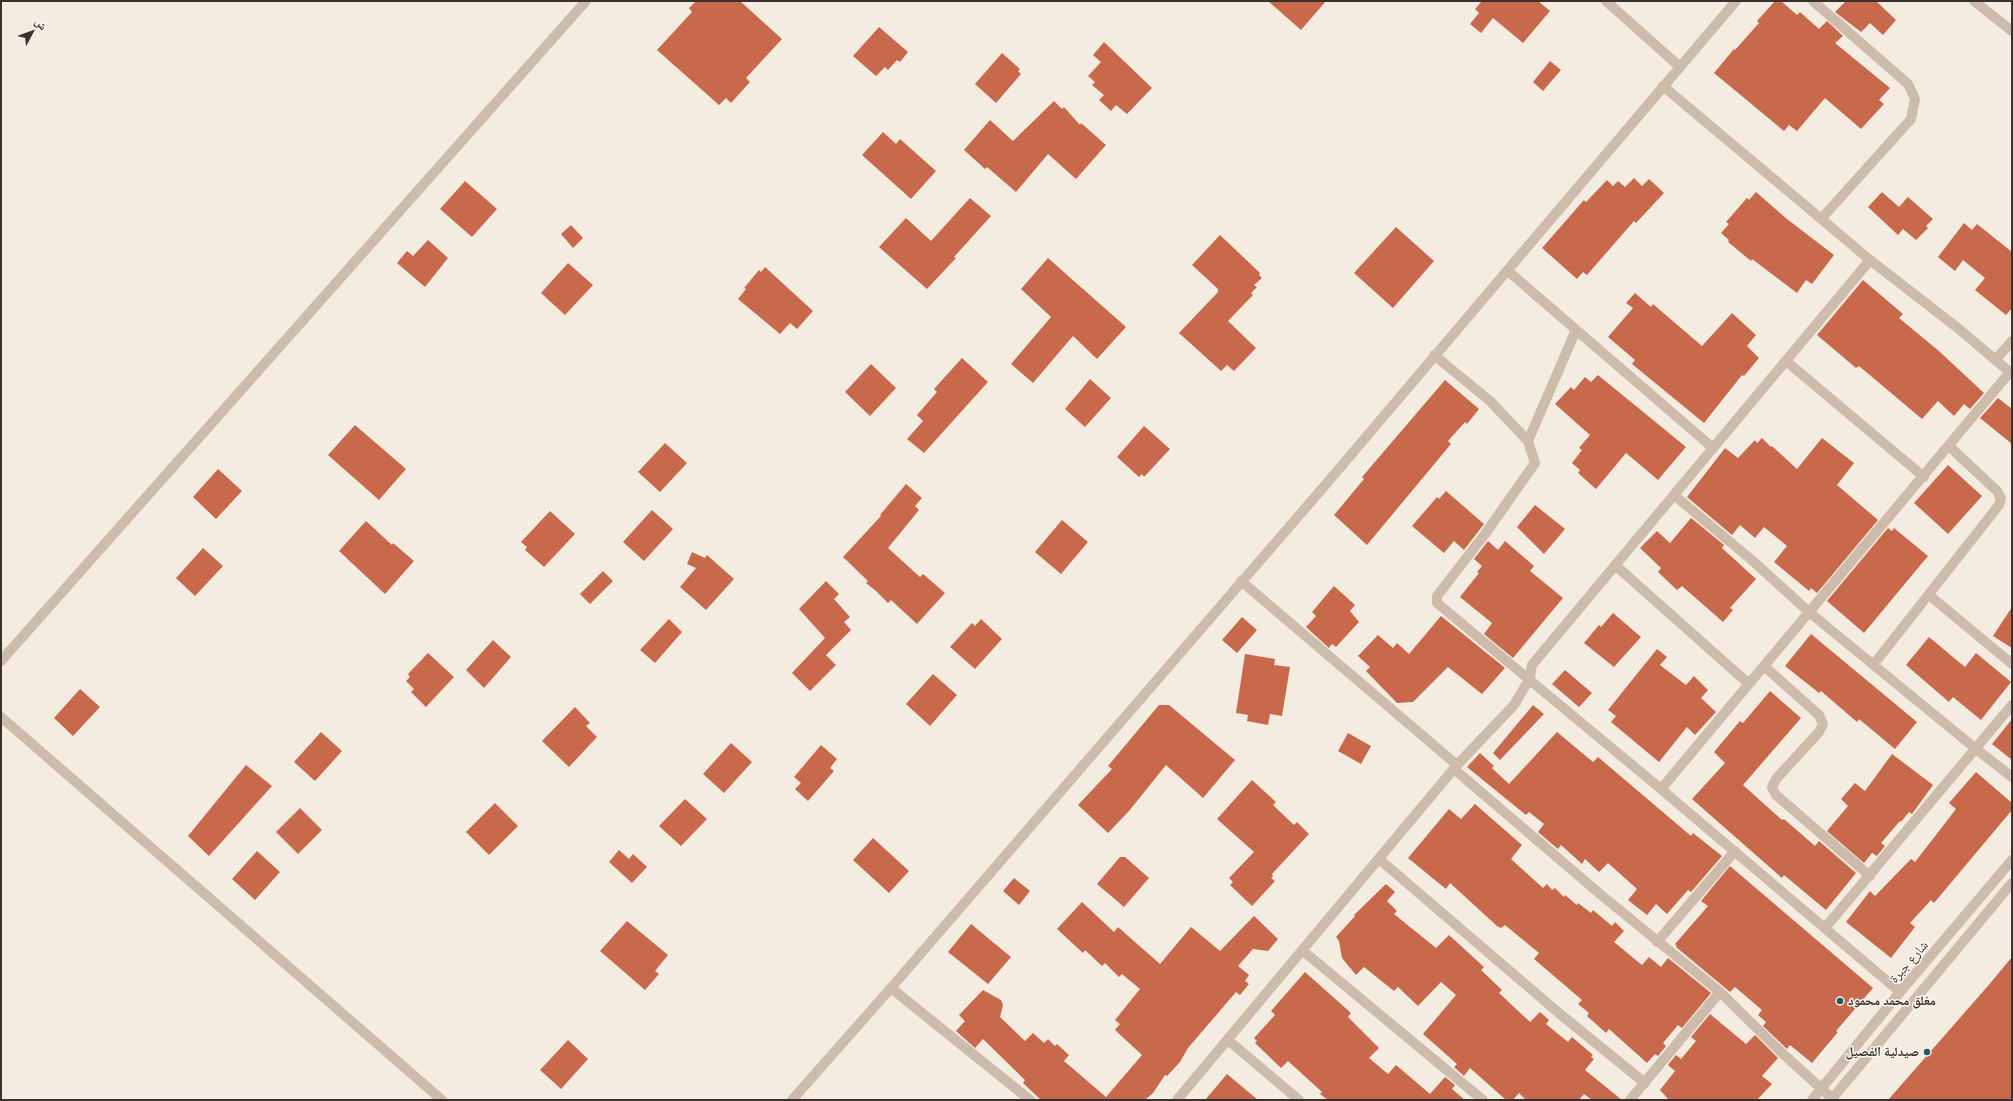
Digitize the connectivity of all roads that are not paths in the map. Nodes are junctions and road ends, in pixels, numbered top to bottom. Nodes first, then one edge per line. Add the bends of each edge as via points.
1 (586, 1) edge
2 (1606, 1) edge
3 (1736, 1) edge
4 (1813, 1) edge
5 (1974, 1) edge
6 (2012, 31) edge
7 (1679, 66) junction
8 (1663, 86) junction
9 (1822, 218) junction
10 (1870, 260) junction
11 (1508, 271) junction
12 (1576, 330) junction
13 (2012, 341) edge
14 (1434, 355) junction
15 (1995, 360) junction
16 (1786, 361) junction
17 (2011, 373) edge
18 (1528, 441) junction
19 (1949, 446) junction
20 (1713, 448) junction
21 (1924, 477) junction
22 (1674, 495) junction
23 (1615, 565) junction
24 (1241, 581) junction
25 (1930, 595) junction
26 (1809, 612) junction
27 (1, 661) edge
28 (1874, 664) junction
29 (2012, 664) edge
30 (1764, 666) junction
31 (1530, 678) junction
32 (1749, 684) junction
33 (2012, 705) edge
34 (1, 717) edge
35 (1976, 749) junction
36 (1455, 767) junction
37 (2012, 777) edge
38 (1661, 789) junction
39 (1735, 851) junction
40 (1379, 859) junction
41 (2012, 860) edge
42 (1870, 876) junction
43 (2012, 883) edge
44 (1825, 928) junction
45 (1657, 942) junction
46 (1302, 950) junction
47 (891, 988) junction
48 (1720, 992) junction
49 (1900, 992) junction
50 (1228, 1040) junction
51 (1645, 1083) junction
52 (1822, 1089) junction
53 (1833, 1099) edge
54 (442, 1100) edge
55 (792, 1100) edge
56 (1030, 1100) edge
57 (1177, 1100) edge
58 (1299, 1100) edge
59 (1483, 1100) edge
60 (1630, 1100) edge
61 (1812, 1100) edge

1 - 27 street
2 - 7 street
3 - 7 street
4 - 9 street via 1908,84 1915,99 1911,119
5 - 6 street
7 - 8 street
8 - 9 street
8 - 11 street
9 - 10 street
10 - 15 street
10 - 16 street
11 - 12 street
11 - 14 street
12 - 18 street
12 - 20 street
13 - 15 street
14 - 18 street via 1490,401
14 - 24 street via 1328,483
15 - 17 street
16 - 20 street
16 - 21 street
17 - 19 street
18 - 31 street via 1536,463 1437,596 1437,603
19 - 21 street
19 - 25 street via 1998,491 2001,498 1999,505
20 - 22 street
21 - 26 street
22 - 23 street
22 - 26 street
23 - 31 street via 1532,664
23 - 32 street
24 - 36 street
24 - 47 street
25 - 28 street
25 - 29 street
26 - 28 street
26 - 30 street
28 - 35 street
30 - 32 street
30 - 42 street via 1819,715 1823,724 1819,732 1776,779 1772,787 1776,795
31 - 36 street via 1514,705
31 - 38 street
32 - 38 street
33 - 35 street
34 - 54 street
35 - 37 street
35 - 42 street
36 - 40 street
36 - 45 street
38 - 39 street
39 - 44 street
39 - 45 street
40 - 46 street
40 - 51 street
41 - 49 street, شارع جبرة
42 - 44 street
43 - 53 street
44 - 49 street
45 - 48 street
46 - 50 street
46 - 59 street
47 - 55 street
47 - 56 street
48 - 51 street
48 - 52 street
49 - 52 street, شارع جبرة
50 - 57 street
50 - 58 street
51 - 60 street
52 - 53 street
52 - 61 street, شارع جبرة

